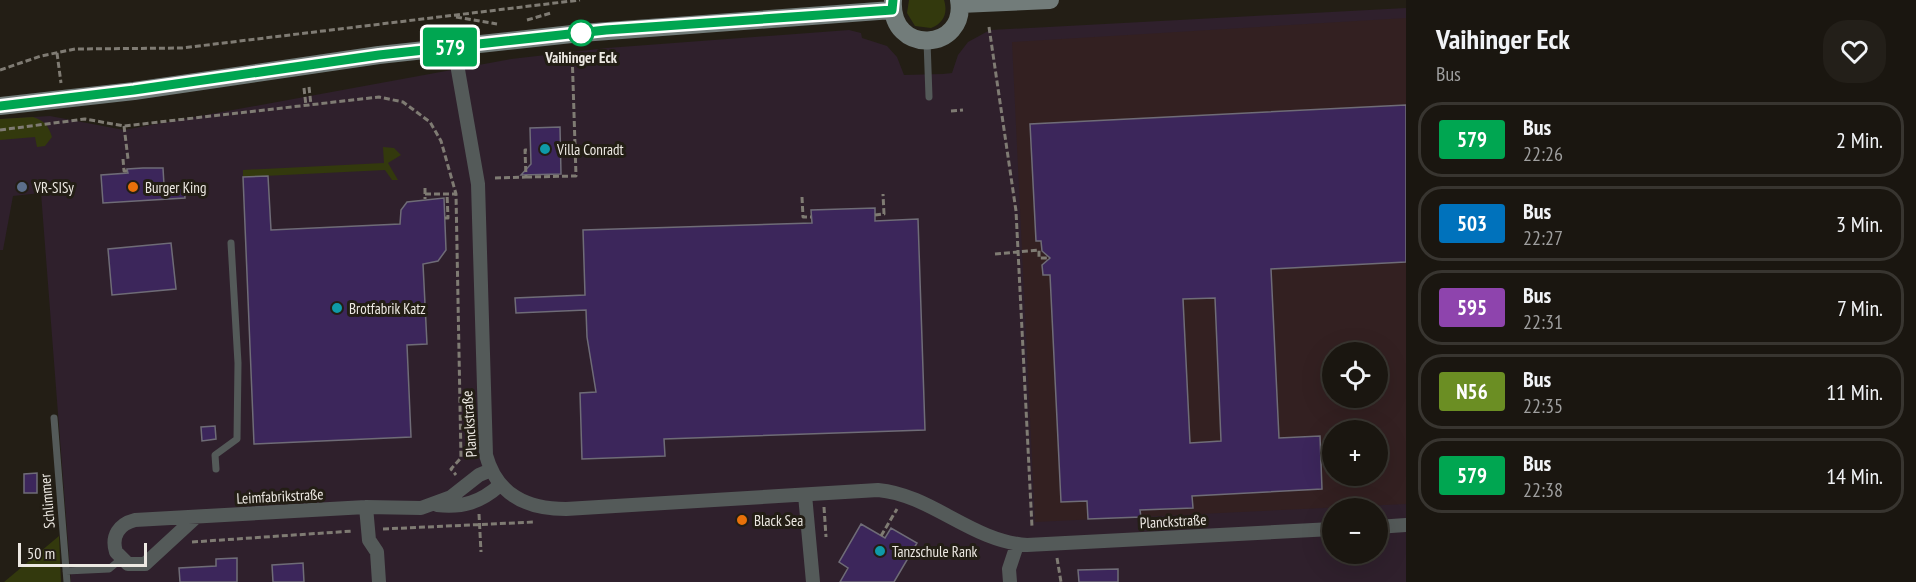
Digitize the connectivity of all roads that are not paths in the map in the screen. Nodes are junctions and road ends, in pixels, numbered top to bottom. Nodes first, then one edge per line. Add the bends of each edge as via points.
1 (1050, 0) edge
2 (960, 2) edge
3 (892, 5) edge
4 (927, 41) junction
5 (454, 47) junction
6 (929, 97) dead end
7 (0, 106) edge
8 (231, 243) dead end
9 (54, 418) dead end
10 (216, 469) dead end
11 (491, 470) junction
12 (500, 485) junction
13 (805, 495) junction
14 (435, 505) junction
15 (366, 507) junction
16 (196, 517) junction
17 (1406, 525) edge
18 (1388, 526) edge
19 (1322, 530) edge
20 (1017, 545) junction
21 (121, 559) junction
22 (66, 571) junction
23 (67, 582) edge
24 (379, 582) edge
25 (813, 582) edge
26 (1010, 582) edge

1 - 2 street
2 - 4 street via 957,23 951,31
3 - 4 street via 899,28 906,35
3 - 5 street
4 - 6 lane
5 - 7 street
5 - 11 street, Planckstraße via 478,184 484,430
8 - 10 lane via 238,352 237,439 215,455
9 - 22 lane, Schlimmer
11 - 12 street, Planckstraße
11 - 14 street, Leimfabrikstraße
12 - 13 street, Planckstraße via 524,503 556,509
12 - 14 street, Leimfabrikstraße via 476,502
13 - 20 street, Planckstraße via 889,491 980,535
13 - 25 street
14 - 15 street, Leimfabrikstraße
15 - 16 street, Leimfabrikstraße
15 - 24 street via 369,540 377,552
16 - 21 street via 145,564 132,565
16 - 21 street, Leimfabrikstraße via 135,520 123,525 114,539
17 - 18 street
19 - 20 street, Planckstraße
20 - 26 street via 1009,569
21 - 22 lane via 109,569
22 - 23 lane, Schlimmer

